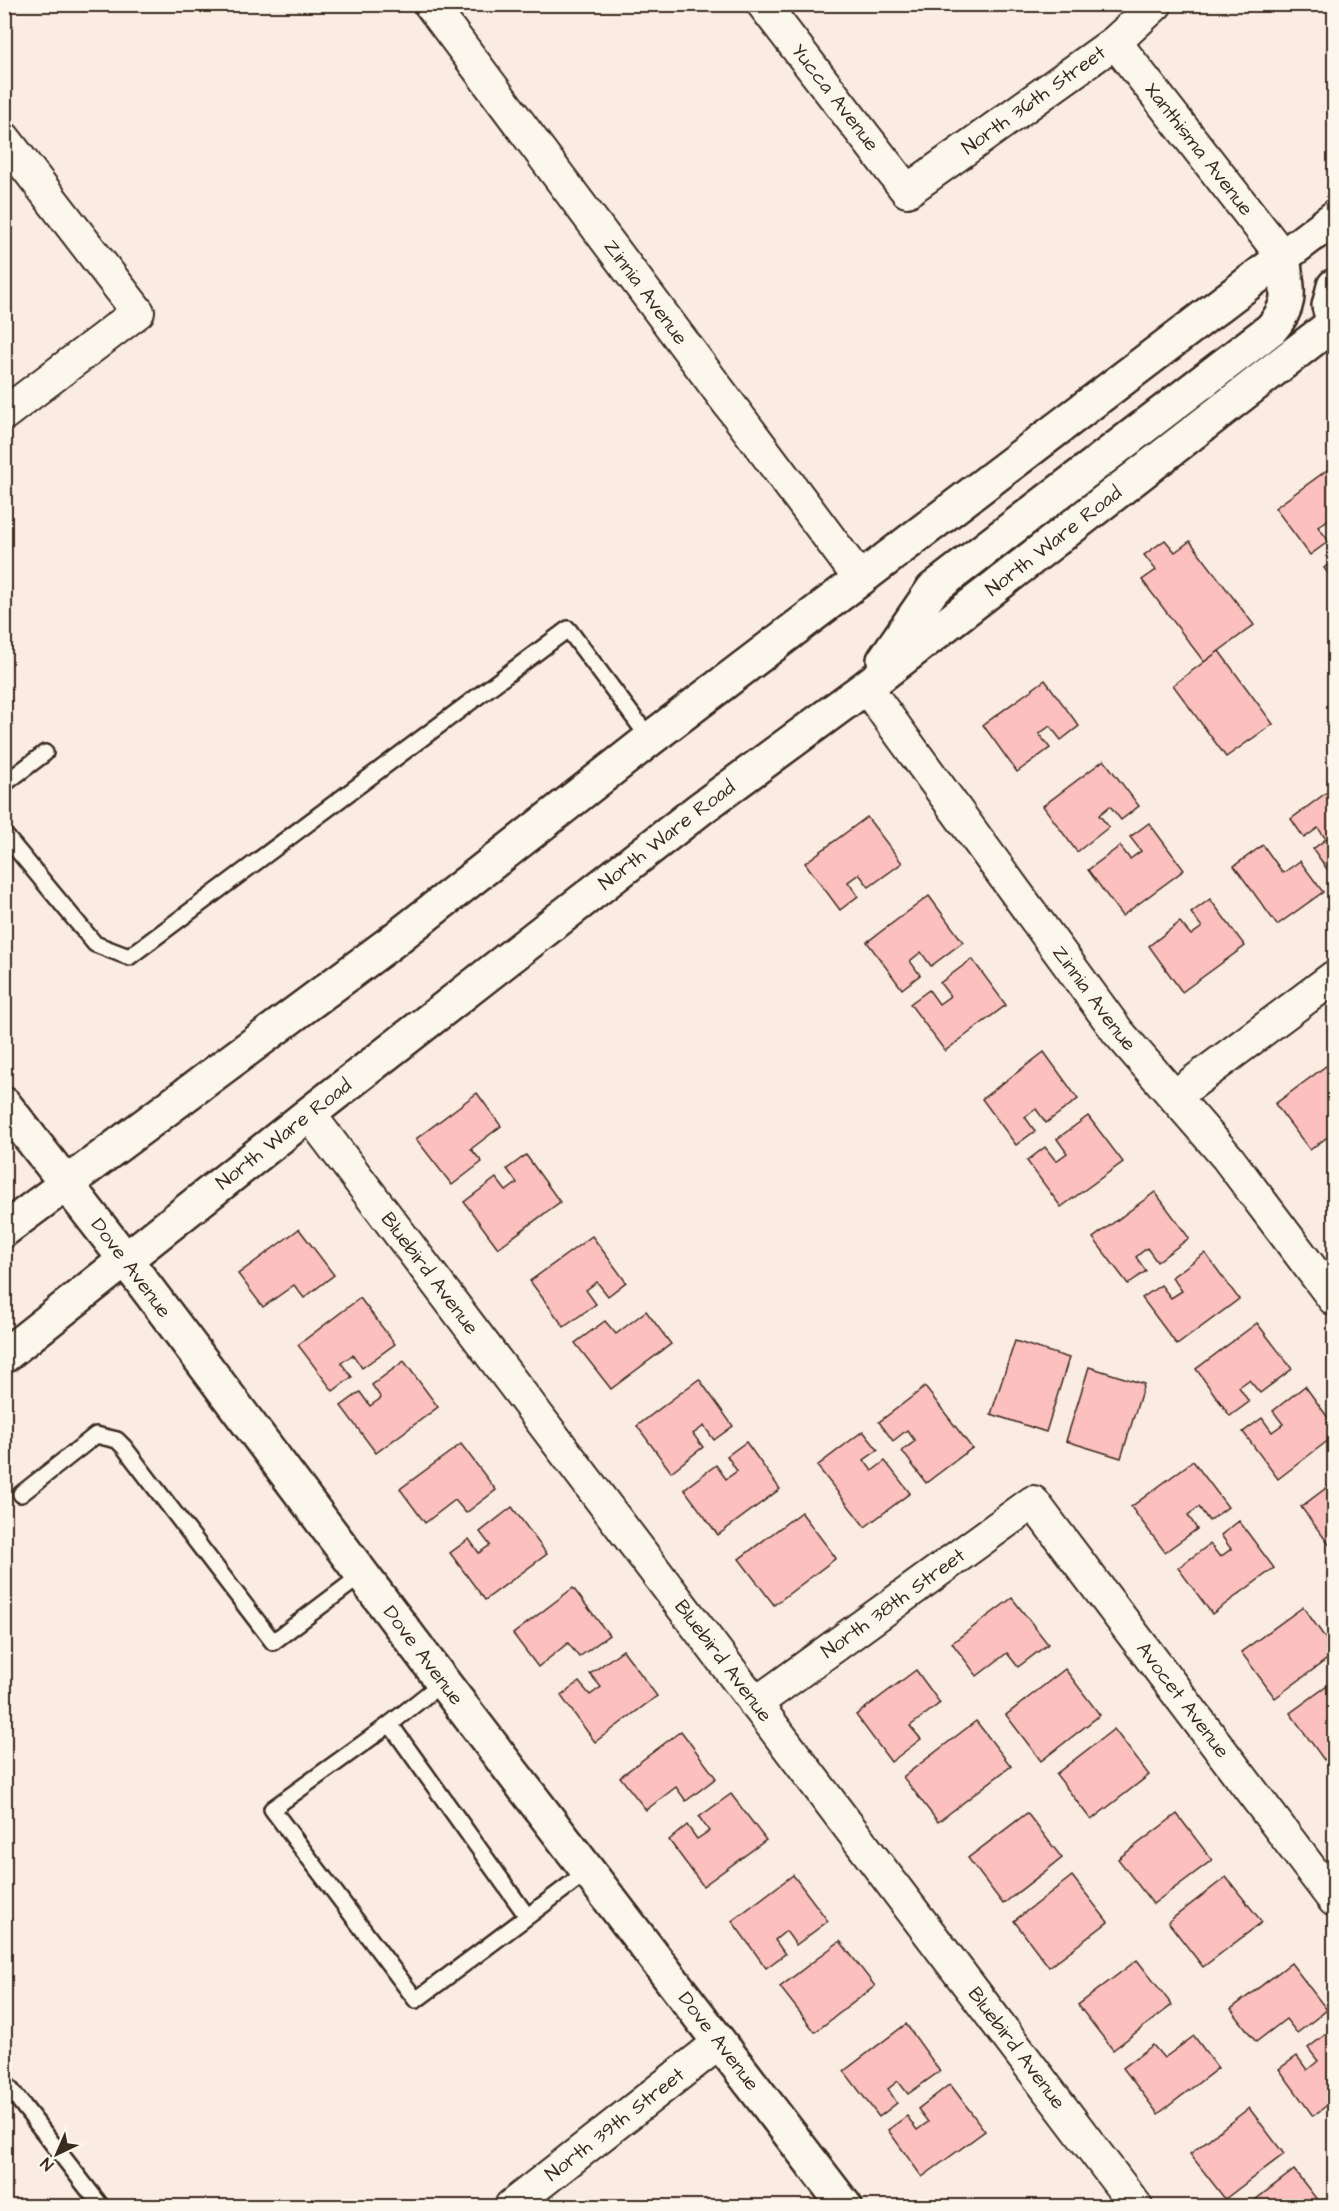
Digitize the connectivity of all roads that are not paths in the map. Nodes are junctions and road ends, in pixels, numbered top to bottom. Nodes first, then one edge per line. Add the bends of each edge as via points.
1 (430, 4) edge
2 (763, 4) edge
3 (1156, 4) edge
4 (1115, 42) junction
5 (4, 138) edge
6 (907, 191) joint
7 (1335, 218) edge
8 (1283, 257) junction
9 (1335, 286) edge
10 (1334, 324) edge
11 (4, 414) edge
12 (860, 579) junction
13 (866, 687) junction
14 (650, 739) junction
15 (45, 753) dead end
16 (4, 784) edge
17 (4, 834) edge
18 (1335, 977) edge
19 (1175, 1096) junction
20 (4, 1104) edge
21 (309, 1114) junction
22 (67, 1184) junction
23 (4, 1230) edge
24 (125, 1259) junction
25 (1335, 1299) edge
26 (4, 1356) edge
27 (21, 1494) dead end
28 (1033, 1502) joint
29 (363, 1574) junction
30 (443, 1682) junction
31 (755, 1704) junction
32 (390, 1724) junction
33 (588, 1871) junction
34 (1335, 1900) edge
35 (527, 1916) junction
36 (719, 2043) junction
37 (4, 2081) edge
38 (101, 2206) edge
39 (511, 2206) edge
40 (845, 2206) edge
41 (1136, 2206) edge

1 - 12 street, Zinnia Avenue
2 - 6 street, Yucca Avenue
3 - 4 street, North 36th Street
4 - 6 street, North 36th Street
4 - 8 street, Xanthisma Avenue
5 - 11 street via 138,312
7 - 8 main road
8 - 12 main road
8 - 13 main road via 1288,296 1282,316 1271,329 933,589
9 - 10 main road via 1329,306
10 - 13 main road, North Ware Road
12 - 14 main road
13 - 19 street, Zinnia Avenue via 1118,1032
13 - 21 main road, North Ware Road via 700,809
14 - 17 lane via 568,629 129,957 95,944
14 - 22 main road via 390,943
15 - 16 lane
18 - 19 street
19 - 25 street, Zinnia Avenue via 1227,1157
20 - 22 main road, Dove Avenue
21 - 24 main road, North Ware Road
21 - 31 street, Bluebird Avenue
22 - 23 main road
22 - 24 main road, Dove Avenue
24 - 26 main road, North Ware Road
24 - 29 main road, Dove Avenue
27 - 29 lane via 96,1435 117,1440 273,1642
28 - 31 street, North 38th Street
28 - 34 street, Avocet Avenue
29 - 30 main road, Dove Avenue
30 - 32 lane
30 - 33 main road, Dove Avenue
31 - 41 street, Bluebird Avenue
32 - 35 lane
32 - 35 lane via 272,1809 416,2000
33 - 35 lane
33 - 36 main road, Dove Avenue
36 - 39 street, North 39th Street
36 - 40 main road, Dove Avenue
37 - 38 lane

